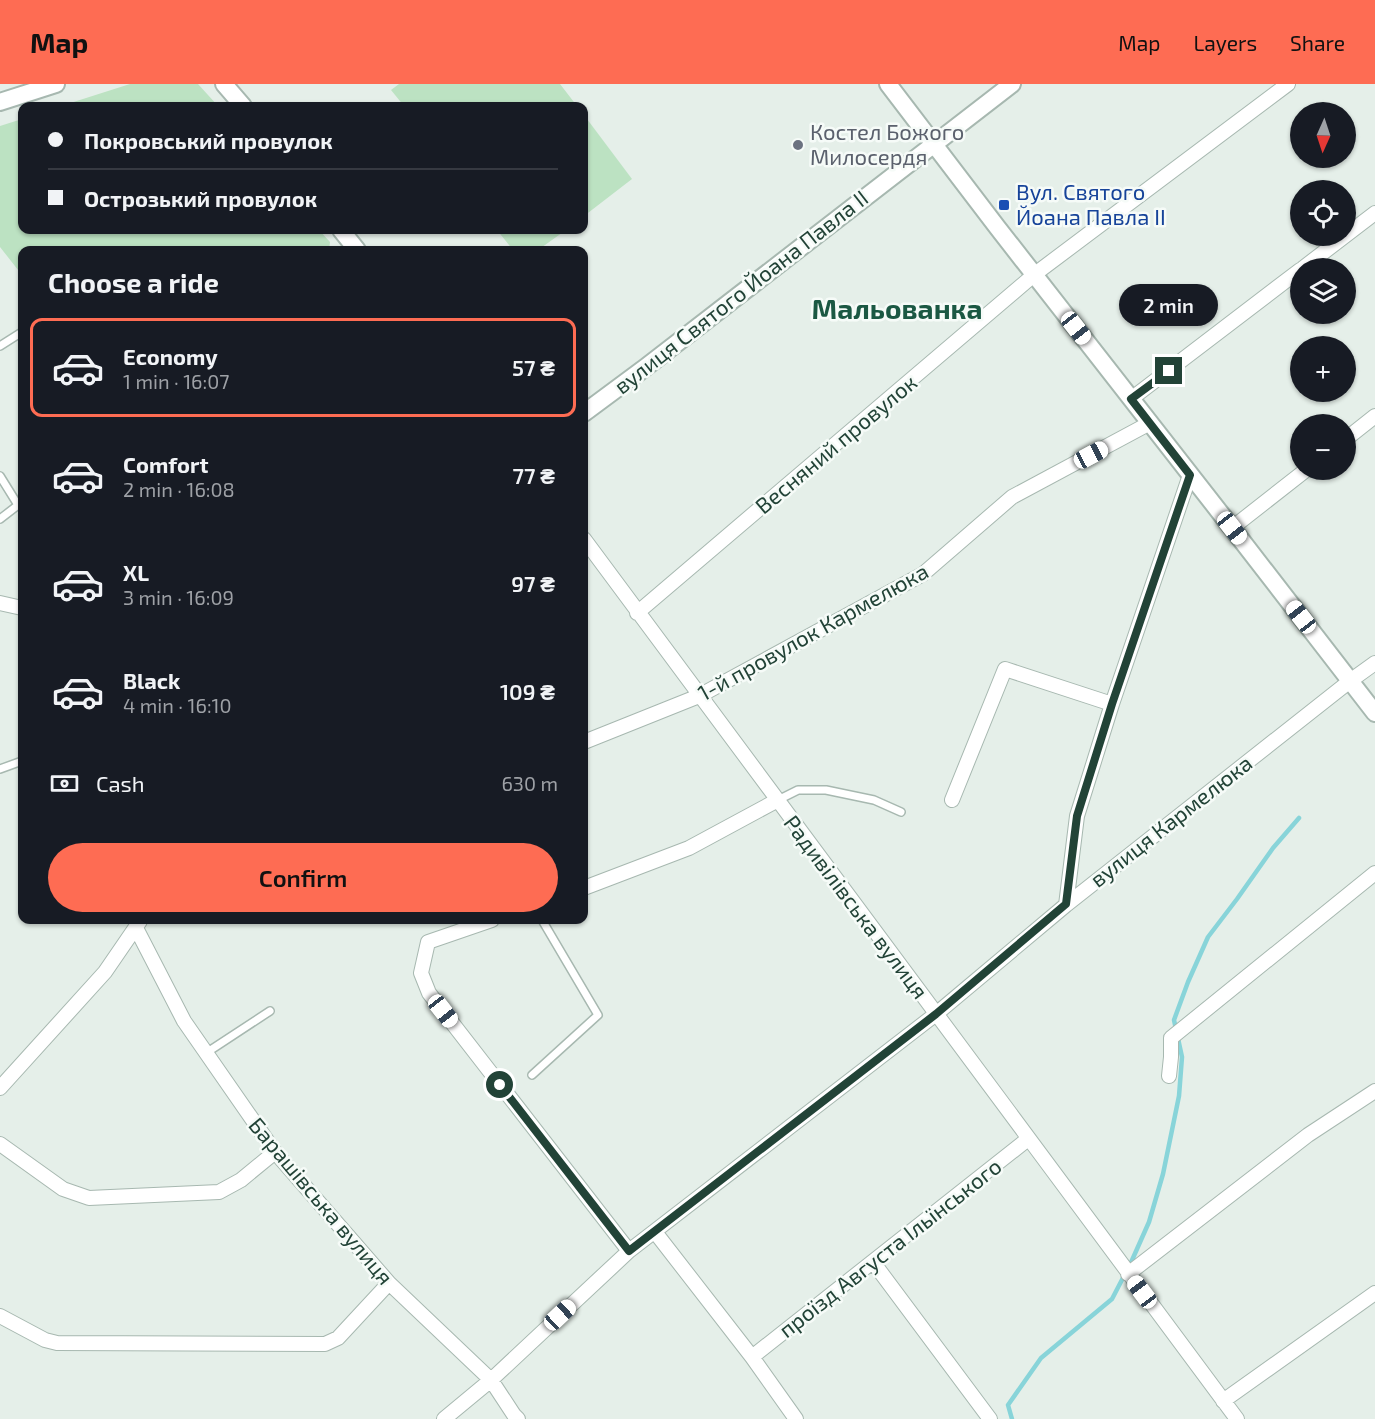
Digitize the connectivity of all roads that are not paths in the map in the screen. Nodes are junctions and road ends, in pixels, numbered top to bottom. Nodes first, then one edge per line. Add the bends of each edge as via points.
1 (56, 84) edge
2 (224, 84) edge
3 (888, 84) edge
4 (1012, 84) edge
5 (1288, 84) edge
6 (0, 102) edge
7 (240, 102) edge
8 (933, 144) junction
9 (1375, 213) edge
10 (344, 234) edge
11 (354, 246) edge
12 (1316, 258) edge
13 (1035, 274) junction
14 (1290, 278) edge
15 (18, 335) edge
16 (0, 346) edge
17 (1131, 399) junction
18 (588, 410) edge
19 (1375, 416) edge
20 (1150, 423) junction
21 (1356, 431) edge
22 (1190, 475) junction
23 (0, 476) edge
24 (1293, 480) edge
25 (18, 501) edge
26 (18, 506) edge
27 (0, 519) edge
28 (1232, 528) junction
29 (588, 544) edge
30 (0, 603) edge
31 (18, 607) edge
32 (638, 613) junction
33 (1375, 663) edge
34 (1350, 681) junction
35 (699, 696) junction
36 (1112, 704) junction
37 (1375, 713) edge
38 (588, 740) edge
39 (18, 762) edge
40 (0, 769) edge
41 (952, 800) dead end
42 (776, 801) junction
43 (901, 812) dead end
44 (1375, 873) edge
45 (588, 886) edge
46 (1066, 904) junction
47 (138, 924) edge
48 (480, 924) edge
49 (544, 924) edge
50 (270, 1011) dead end
51 (936, 1014) junction
52 (206, 1053) junction
53 (532, 1075) dead end
54 (1169, 1076) dead end
55 (0, 1089) edge
56 (1375, 1091) edge
57 (1028, 1139) junction
58 (0, 1144) edge
59 (275, 1152) junction
60 (655, 1232) junction
61 (629, 1251) junction
62 (873, 1262) junction
63 (1128, 1274) junction
64 (389, 1283) junction
65 (1375, 1293) edge
66 (0, 1316) edge
67 (752, 1357) junction
68 (491, 1380) junction
69 (1223, 1401) junction
70 (444, 1419) edge
71 (518, 1419) edge
72 (796, 1419) edge
73 (990, 1419) edge
74 (1237, 1419) edge

1 - 6 street
2 - 7 street
3 - 8 street
4 - 8 street, вулиця Святого Йоана Павла II
5 - 13 street, Весняний провулок
8 - 13 street
8 - 18 street, вулиця Святого Йоана Павла II
9 - 12 street
10 - 11 street
13 - 17 street
13 - 32 street, Весняний провулок
14 - 17 street
15 - 16 lane
17 - 20 street
19 - 21 street
20 - 22 street
20 - 35 street, 1-й провулок Кармелюка via 1012,497 923,574
22 - 28 street
22 - 36 street
23 - 25 lane
24 - 28 street
26 - 27 lane
28 - 34 street
29 - 32 street, Радивілівська вулиця
30 - 31 street
32 - 35 street, Радивілівська вулиця
33 - 34 street, вулиця Кармелюка
34 - 37 street
34 - 46 street, вулиця Кармелюка
35 - 38 street, 1-й провулок Кармелюка
35 - 42 street, Радивілівська вулиця
36 - 41 street via 1005,669
36 - 46 street via 1077,816
39 - 40 lane
42 - 43 lane via 798,790 826,790 874,800
42 - 45 street via 689,848
42 - 51 street, Радивілівська вулиця
44 - 54 street via 1171,1038
46 - 51 street, вулиця Кармелюка
47 - 52 street, Барашівська вулиця via 184,1021
47 - 55 street via 105,972
48 - 61 street via 428,942 421,973 429,993
49 - 53 lane via 598,1015
50 - 52 lane
51 - 57 street, Радивілівська вулиця
51 - 60 street, вулиця Кармелюка
52 - 59 street, Барашівська вулиця
56 - 63 street via 1308,1135
57 - 62 street, проїзд Августа Ільїнського
57 - 63 street, Радивілівська вулиця
58 - 59 street via 63,1189 89,1198 219,1192
59 - 64 street, Барашівська вулиця
60 - 61 street, вулиця Кармелюка
60 - 67 street
61 - 68 street, вулиця Кармелюка
62 - 67 street, проїзд Августа Ільїнського
62 - 73 street
63 - 69 street, Радивілівська вулиця
64 - 66 street via 338,1338 325,1344 57,1343
64 - 68 street, Барашівська вулиця
65 - 69 street
67 - 72 street
68 - 70 street, вулиця Кармелюка
68 - 71 street, Барашівська вулиця
69 - 74 street, Радивілівська вулиця

